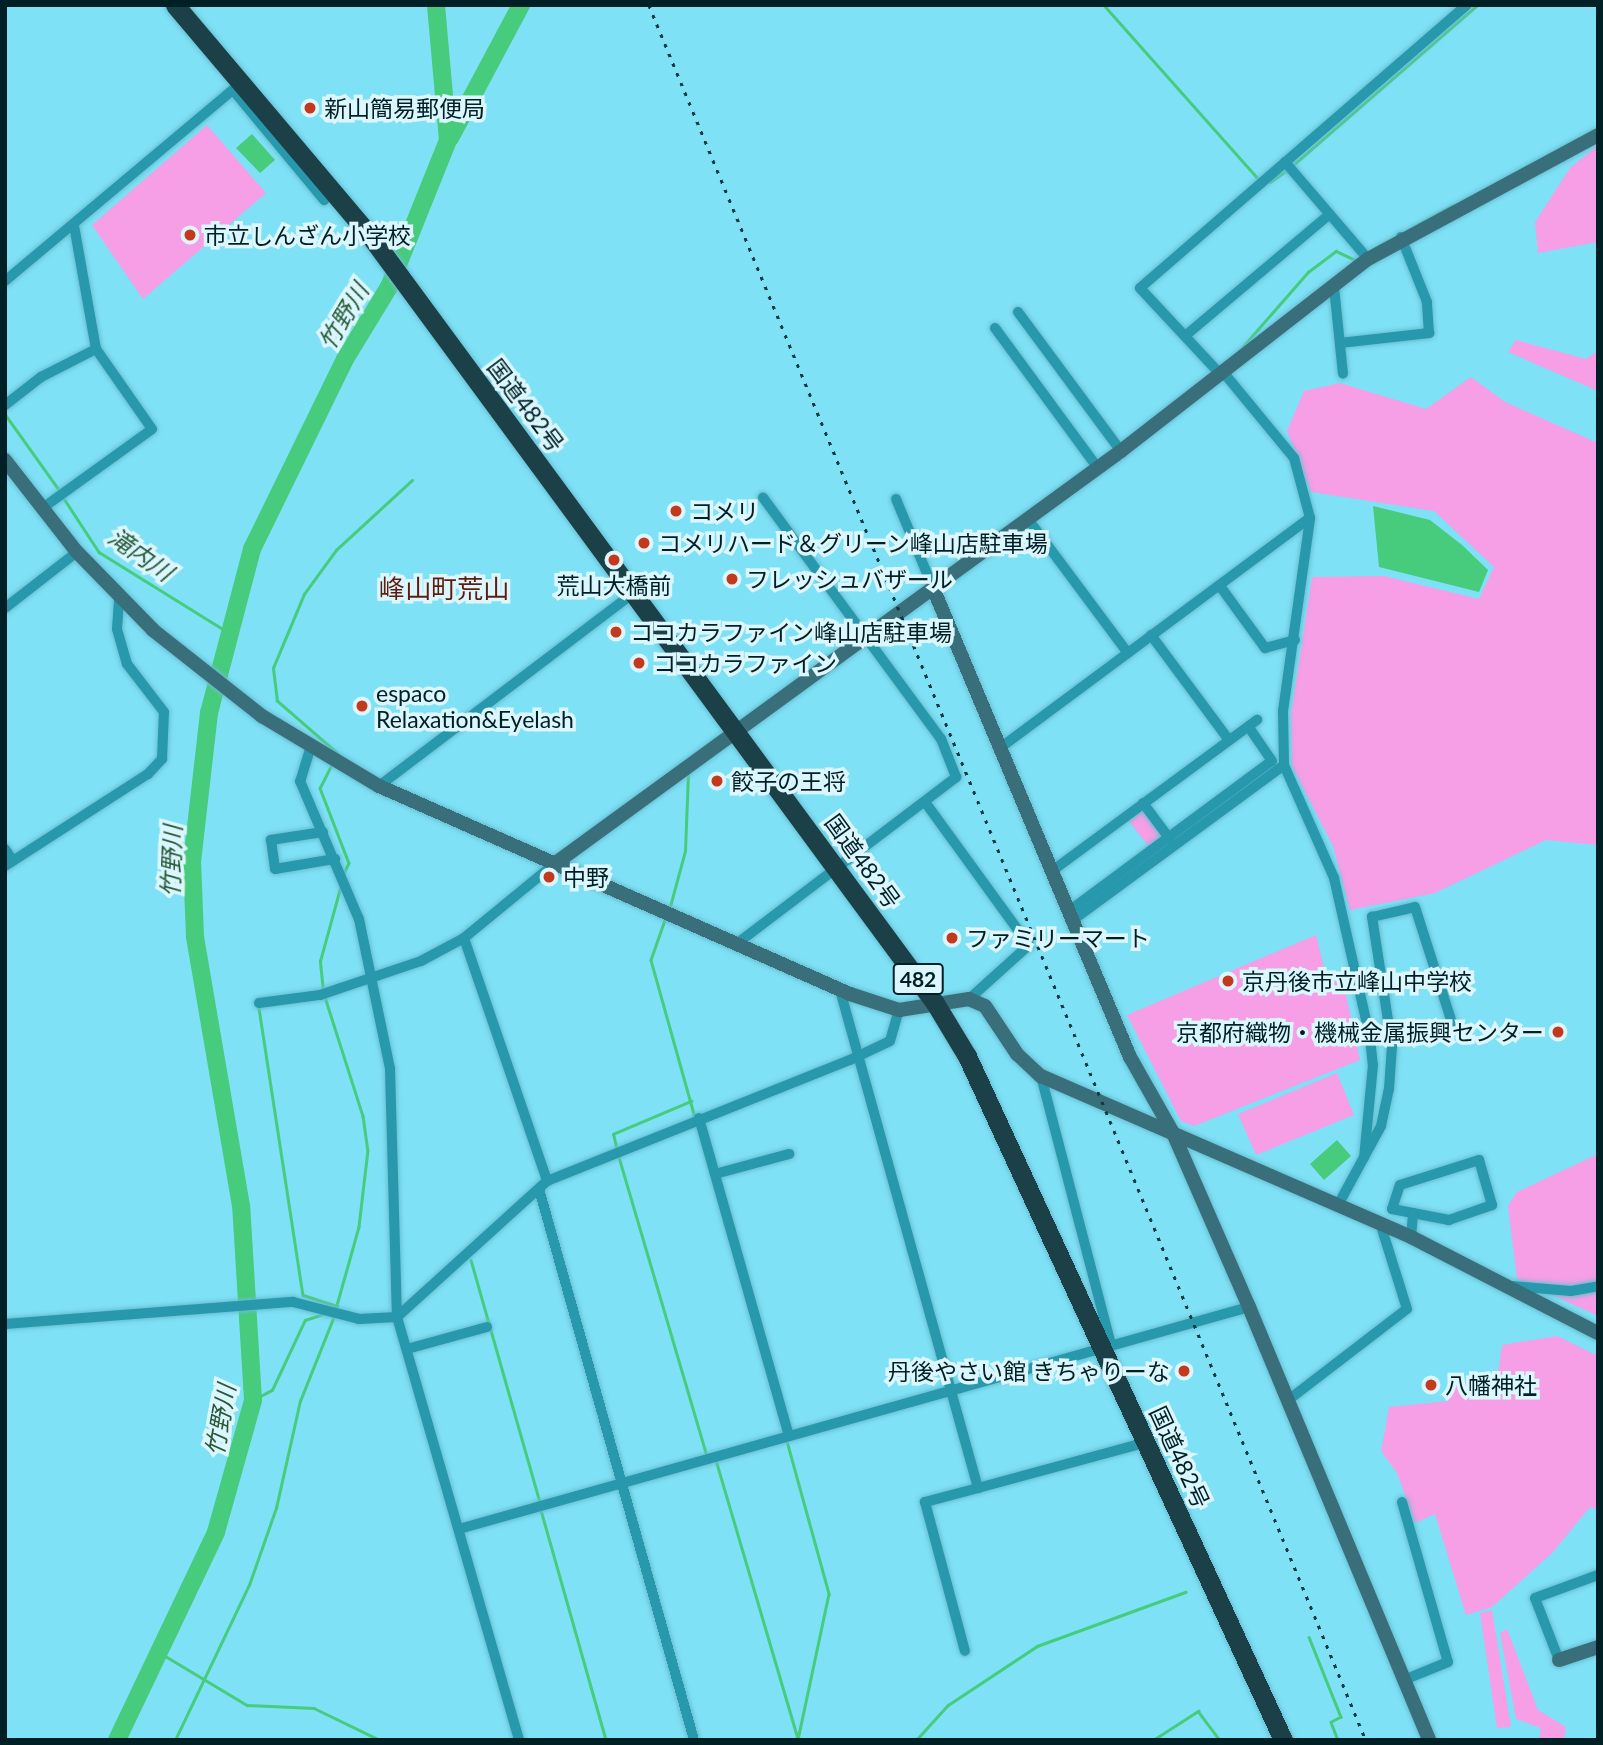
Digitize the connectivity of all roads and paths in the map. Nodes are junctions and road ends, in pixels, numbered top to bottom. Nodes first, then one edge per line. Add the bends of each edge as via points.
1 (175, 5) edge
2 (1467, 5) edge
3 (238, 86) junction
4 (1598, 135) edge
5 (1285, 162) junction
6 (324, 200) dead end
7 (1330, 214) junction
8 (74, 225) junction
9 (1401, 237) junction
10 (1368, 259) junction
11 (5, 281) edge
12 (1334, 287) junction
13 (1017, 312) dead end
14 (995, 328) dead end
15 (1185, 336) junction
16 (1340, 344) junction
17 (96, 349) junction
18 (1223, 374) junction
19 (1343, 374) dead end
20 (5, 405) edge
21 (1121, 451) junction
22 (5, 460) edge
23 (1097, 468) junction
24 (763, 498) dead end
25 (896, 499) dead end
26 (44, 507) junction
27 (1310, 518) junction
28 (1028, 519) junction
29 (77, 552) junction
30 (1220, 586) junction
31 (933, 588) junction
32 (635, 592) junction
33 (119, 599) junction
34 (5, 608) edge
35 (1151, 635) junction
36 (866, 637) junction
37 (1295, 640) junction
38 (1128, 653) junction
39 (738, 732) junction
40 (1229, 740) junction
41 (311, 746) junction
42 (1000, 748) junction
43 (1284, 765) junction
44 (379, 786) junction
45 (925, 802) junction
46 (1143, 803) junction
47 (323, 832) junction
48 (1169, 838) junction
49 (5, 849) edge
50 (335, 859) junction
51 (9, 863) edge
52 (553, 864) junction
53 (838, 867) junction
54 (1052, 871) junction
55 (1071, 915) junction
56 (464, 938) junction
57 (734, 946) junction
58 (372, 978) junction
59 (840, 990) junction
60 (969, 999) junction
61 (259, 1003) dead end
62 (935, 1003) junction
63 (899, 1010) junction
64 (1453, 1026) dead end
65 (858, 1054) junction
66 (1041, 1076) junction
67 (699, 1118) junction
68 (1173, 1133) junction
69 (789, 1154) dead end
70 (1363, 1165) junction
71 (715, 1174) junction
72 (547, 1181) junction
73 (539, 1189) junction
74 (1338, 1205) junction
75 (1413, 1213) junction
76 (1380, 1223) junction
77 (1411, 1237) junction
78 (1507, 1285) junction
79 (1598, 1286) edge
80 (1249, 1307) junction
81 (397, 1317) junction
82 (5, 1324) edge
83 (486, 1327) dead end
84 (1598, 1333) edge
85 (1107, 1347) junction
86 (408, 1349) junction
87 (954, 1392) junction
88 (1287, 1401) junction
89 (789, 1436) junction
90 (1147, 1442) junction
91 (622, 1484) junction
92 (978, 1488) junction
93 (1402, 1502) dead end
94 (459, 1529) junction
95 (1598, 1575) edge
96 (1598, 1647) edge
97 (965, 1651) dead end
98 (1559, 1660) joint
99 (1404, 1680) junction
100 (519, 1740) edge
101 (694, 1740) edge
102 (1283, 1740) edge
103 (1429, 1740) edge

1 - 3 highway, 国道482号 / 482
2 - 5 street
3 - 6 street
3 - 8 street
3 - 32 highway, 国道482号 / 482 via 371,237
4 - 9 street
5 - 7 street
5 - 15 street via 1140,288
7 - 10 street
7 - 15 street
8 - 11 street
8 - 17 street
9 - 10 street
9 - 16 street via 1427,302 1429,333
10 - 12 street
12 - 16 street
12 - 18 street
13 - 21 street
14 - 23 street
15 - 18 street
16 - 19 street
17 - 20 street via 41,377
17 - 26 street via 152,429
18 - 21 street
18 - 27 street via 1294,458
21 - 23 street
22 - 26 street
23 - 28 street
24 - 36 street
25 - 31 street
26 - 29 street
27 - 30 street
27 - 37 street
28 - 31 street
28 - 38 street
29 - 33 street
29 - 34 street
30 - 35 street
30 - 37 street via 1265,648
31 - 36 street
31 - 42 street
32 - 39 highway, 国道482号 / 482
32 - 44 street
33 - 41 street via 255,711
33 - 51 street via 117,629 127,664 164,712 162,759 148,774
35 - 38 street
35 - 40 street
36 - 39 street
36 - 45 street via 941,739 956,777
37 - 43 street via 1283,711
38 - 42 street
39 - 52 street
39 - 53 highway, 国道482号 / 482
40 - 46 street
40 - 48 street via 1253,723 1272,761
41 - 44 street
41 - 47 street via 300,781
42 - 54 street
43 - 55 street
43 - 70 street via 1334,878 1370,1038 1373,1065
44 - 52 street
45 - 53 street
45 - 60 street via 1029,945
46 - 48 street
46 - 54 street
47 - 50 street
47 - 50 street via 271,840 275,869
48 - 55 street
49 - 51 street
50 - 58 street via 359,919
52 - 56 street
52 - 57 street
53 - 57 street
53 - 62 highway, 国道482号 / 482
54 - 55 street
55 - 68 street via 1130,1057
56 - 58 street
56 - 72 street
57 - 59 street
58 - 61 street
58 - 81 street via 390,1069
59 - 63 street
59 - 65 street
60 - 62 street
60 - 66 street via 993,1011 1017,1054
62 - 63 street
62 - 85 highway, 国道482号 / 482 via 967,1056
63 - 65 street via 895,1035
64 - 70 street via 1415,907 1372,917 1392,1046 1381,1126
65 - 67 street
65 - 87 street
66 - 68 street
66 - 85 street
67 - 71 street
67 - 72 street
68 - 74 street
68 - 80 street
69 - 71 street
70 - 74 street
71 - 89 street
72 - 73 street
73 - 81 street
73 - 91 street
74 - 76 street
75 - 75 street via 1449,1220 1492,1205 1479,1160 1400,1185 1391,1209
75 - 77 street
76 - 77 street
76 - 88 street via 1407,1309
77 - 78 street
78 - 79 street via 1572,1292
78 - 84 street
80 - 85 street
80 - 88 street
81 - 82 street via 359,1319 278,1303
81 - 86 street
83 - 86 street
85 - 87 street
85 - 90 highway, 国道482号 / 482
86 - 94 street
87 - 89 street
87 - 92 street
88 - 99 street
89 - 91 street
90 - 92 street
90 - 102 highway, 国道482号 / 482
91 - 94 street
91 - 101 street
92 - 97 street via 925,1502
93 - 99 street via 1448,1662
94 - 100 street
95 - 98 street via 1535,1598
96 - 98 street
99 - 103 street

